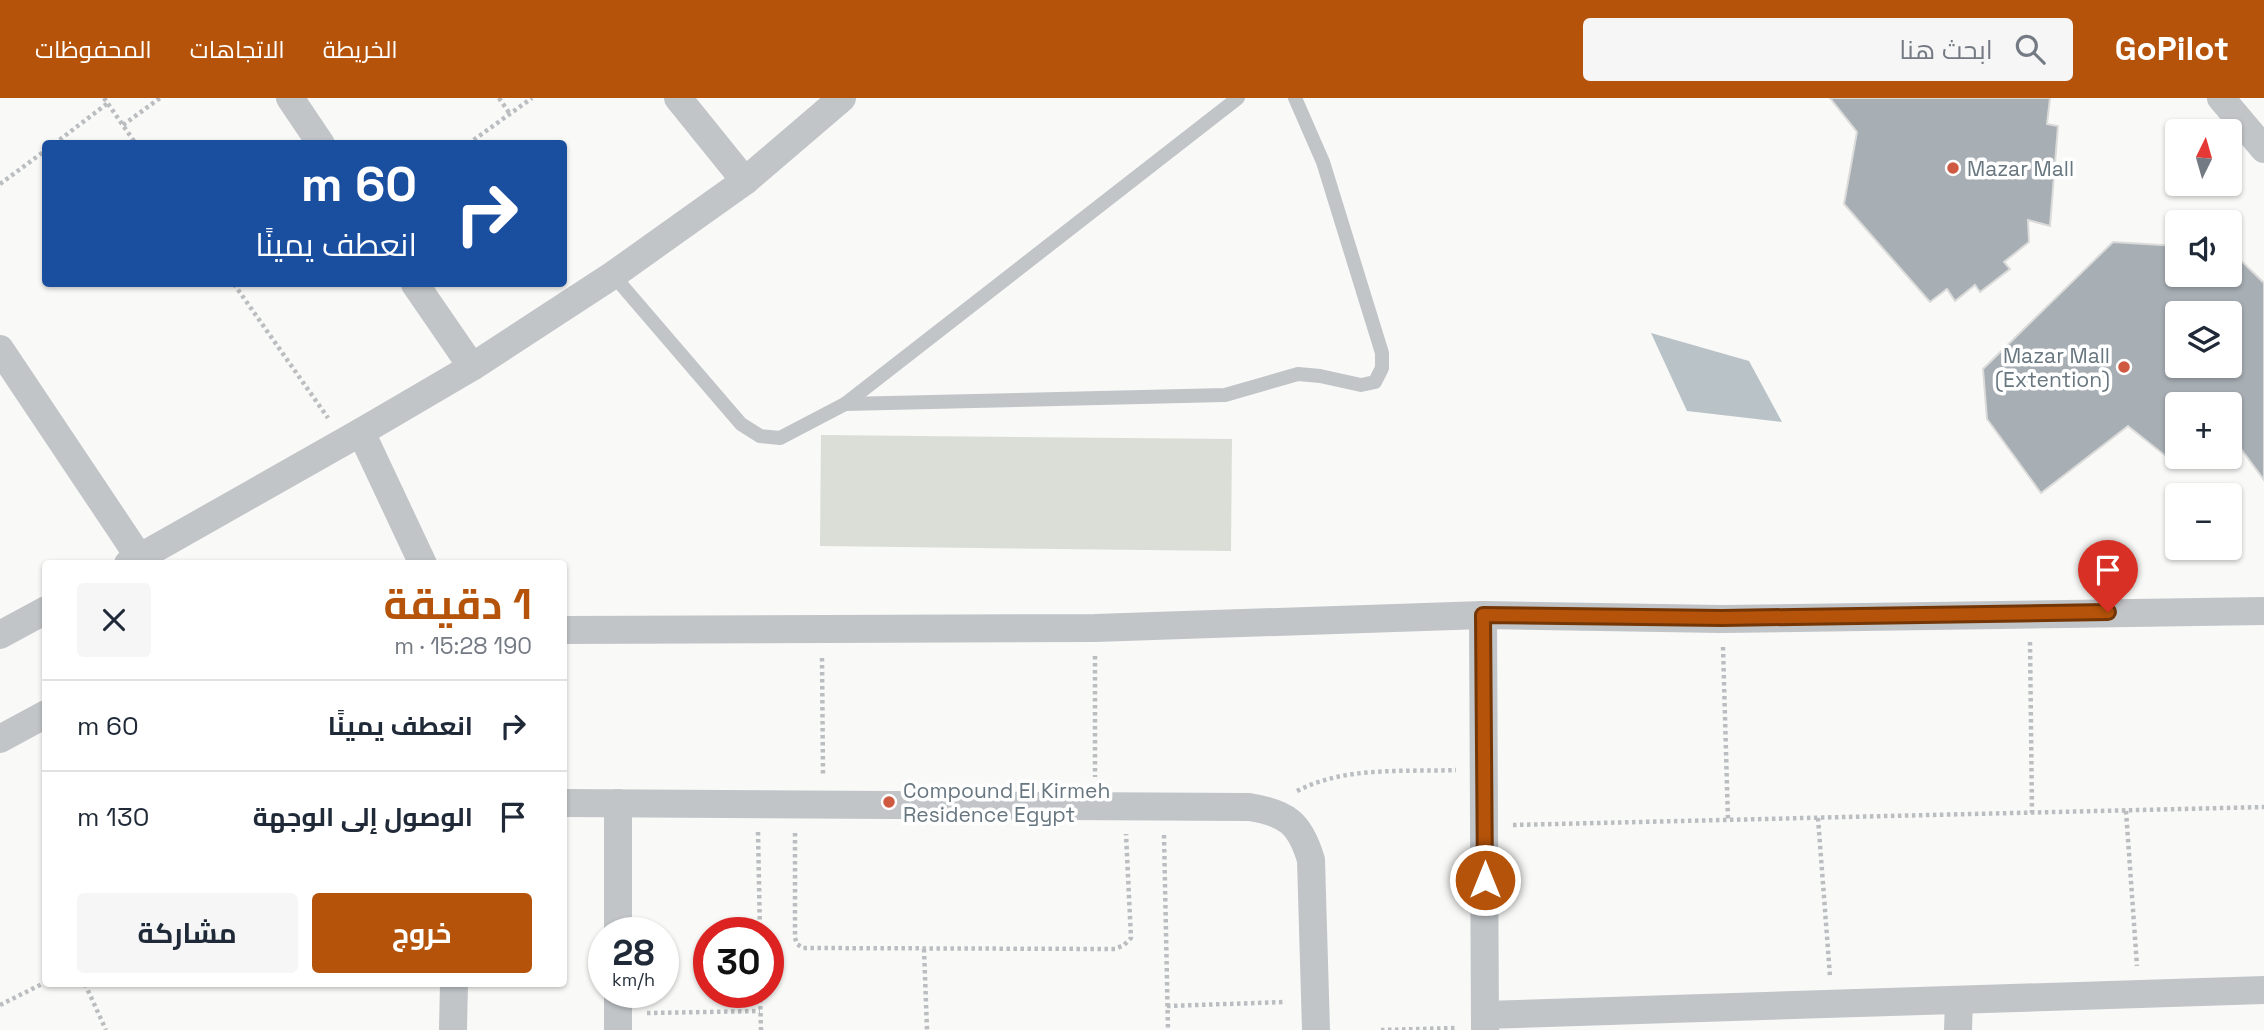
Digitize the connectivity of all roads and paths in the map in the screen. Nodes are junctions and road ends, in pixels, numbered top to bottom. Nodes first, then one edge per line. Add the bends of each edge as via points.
1 (160, 98) edge
2 (290, 98) edge
3 (499, 98) edge
4 (532, 98) edge
5 (678, 98) edge
6 (842, 98) edge
7 (1238, 98) edge
8 (1295, 98) edge
9 (2221, 98) edge
10 (106, 101) edge
11 (510, 114) junction
12 (123, 125) junction
13 (59, 140) edge
14 (133, 140) edge
15 (318, 140) edge
16 (474, 140) edge
17 (2264, 149) edge
18 (42, 153) edge
19 (745, 181) junction
20 (0, 184) edge
21 (613, 275) junction
22 (236, 287) edge
23 (417, 287) edge
24 (0, 349) edge
25 (472, 367) junction
26 (845, 404) junction
27 (353, 437) junction
28 (134, 560) edge
29 (421, 560) edge
30 (2264, 611) edge
31 (42, 612) edge
32 (2029, 613) junction
33 (1483, 615) junction
34 (1722, 618) junction
35 (1095, 628) junction
36 (822, 629) junction
37 (567, 630) edge
38 (0, 635) edge
39 (42, 716) edge
40 (0, 739) edge
41 (1485, 769) junction
42 (567, 803) edge
43 (618, 803) junction
44 (758, 804) junction
45 (795, 804) junction
46 (823, 804) junction
47 (1095, 806) junction
48 (1125, 806) junction
49 (1163, 806) junction
50 (2264, 807) edge
51 (1271, 810) junction
52 (2126, 811) junction
53 (2032, 813) junction
54 (1818, 818) junction
55 (1728, 821) junction
56 (1485, 825) junction
57 (618, 917) edge
58 (760, 917) edge
59 (924, 949) junction
60 (42, 984) edge
61 (86, 987) edge
62 (454, 987) edge
63 (2264, 990) edge
64 (2139, 995) junction
65 (1959, 1001) junction
66 (1315, 1002) junction
67 (0, 1005) edge
68 (1832, 1005) junction
69 (1167, 1006) junction
70 (761, 1008) edge
71 (761, 1011) junction
72 (618, 1012) edge
73 (1485, 1024) edge
74 (450, 1026) edge
75 (106, 1030) edge
76 (761, 1030) edge
77 (927, 1030) edge
78 (1168, 1030) edge
79 (1316, 1030) edge
80 (1381, 1030) edge
81 (1958, 1030) edge

1 - 12 path
2 - 15 street
3 - 11 path
4 - 11 path
5 - 19 street
6 - 19 street
7 - 26 lane
8 - 26 lane via 1323,162 1382,352 1382,368 1375,382 1361,385 1298,374 1225,395
9 - 17 street
10 - 12 path
10 - 13 path
11 - 16 path
12 - 14 path
18 - 20 path
19 - 21 street
21 - 25 street
21 - 26 lane via 741,424 760,436 780,438
22 - 27 path
23 - 25 street
24 - 28 street
25 - 27 street
27 - 28 street
27 - 29 street
30 - 32 street
31 - 38 street
32 - 34 street
32 - 53 path
33 - 34 street
33 - 35 street
33 - 41 street
34 - 55 path
35 - 36 street
35 - 47 path
36 - 37 street
36 - 46 path
39 - 40 street
41 - 51 path via 1340,775 1315,781
41 - 56 street
42 - 43 street
43 - 44 street
43 - 57 street
44 - 45 street
44 - 58 path
45 - 46 street
45 - 59 path via 797,944 803,948
46 - 47 street
47 - 48 street
48 - 49 street
48 - 59 path via 1131,938 1124,946
49 - 51 street
49 - 69 path
50 - 52 path
51 - 66 street via 1290,821 1305,838 1311,860
52 - 53 path
52 - 64 path
53 - 54 path
54 - 55 path
54 - 68 path
55 - 56 path
56 - 73 street
59 - 77 path
60 - 67 path
61 - 75 path
62 - 74 street
63 - 64 street
64 - 65 street
65 - 68 street
65 - 81 street
66 - 69 path
66 - 79 street
68 - 73 street
69 - 78 path
70 - 71 path
71 - 72 path
71 - 76 path
73 - 80 path

